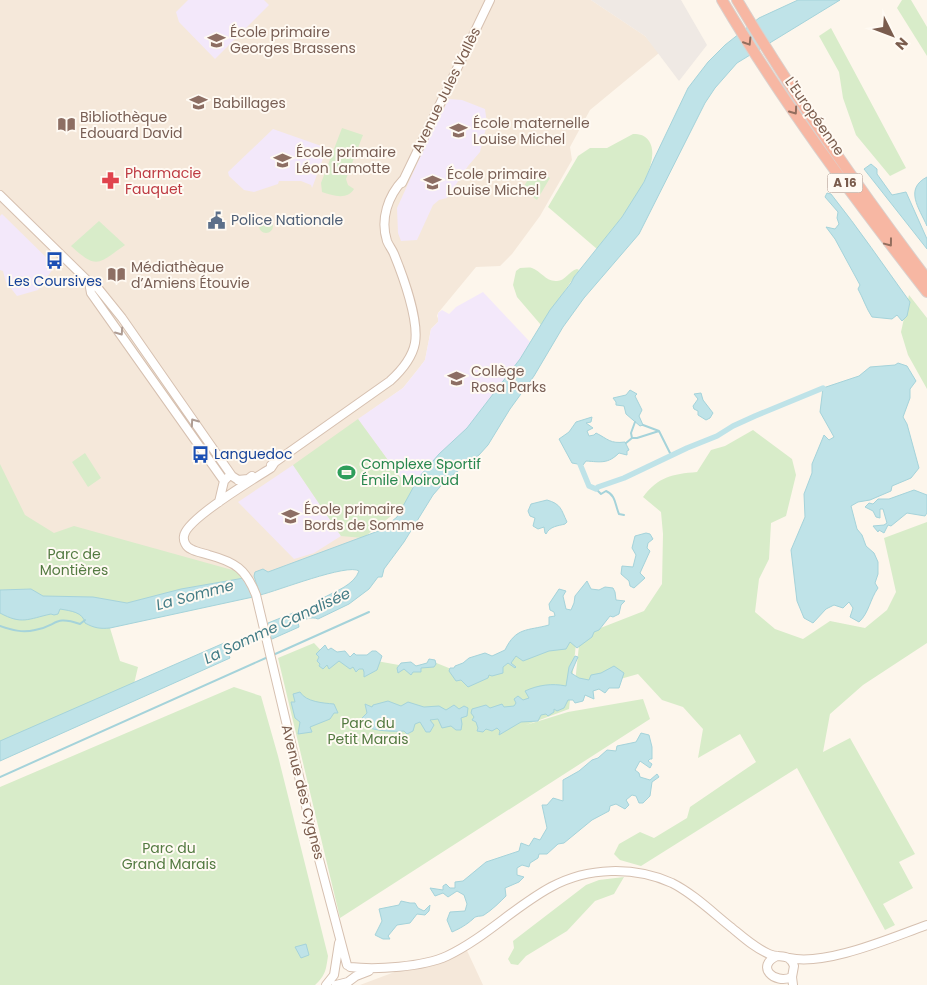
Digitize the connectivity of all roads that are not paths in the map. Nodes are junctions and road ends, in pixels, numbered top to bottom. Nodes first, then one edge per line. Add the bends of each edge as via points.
1 (490, 0) edge
2 (722, 0) edge
3 (739, 3) edge
4 (0, 195) edge
5 (927, 279) edge
6 (88, 282) junction
7 (927, 292) edge
8 (275, 462) junction
9 (235, 478) junction
10 (224, 483) junction
11 (235, 490) junction
12 (219, 502) junction
13 (927, 925) edge
14 (340, 941) junction
15 (755, 947) junction
16 (777, 956) junction
17 (789, 958) junction
18 (811, 960) junction
19 (349, 966) junction
20 (767, 967) junction
21 (376, 968) junction
22 (335, 971) junction
23 (352, 978) junction
24 (793, 978) edge
25 (338, 984) edge
26 (782, 984) edge
27 (326, 985) edge

1 - 8 street, Avenue Jules Vallès via 402,180 387,218 393,252 415,323 415,344 409,359 390,381
2 -> 7 highway, L'Européenne / A 16 via 766,71
3 - 5 highway, L'Européenne / A 16 via 864,192
4 - 6 street
9 -> 6 street via 122,318 97,287
6 -> 10 street via 91,293
8 - 9 street via 248,479
8 - 11 street via 271,468
9 - 10 street via 227,478
9 - 11 street via 239,484
10 - 11 street via 226,490
10 - 12 street
11 - 12 street
12 - 14 street, Avenue des Cygnes via 190,526 184,541 192,550 231,562 248,577 256,595
13 - 18 street
14 - 19 street, Avenue des Cygnes
14 - 22 street, Avenue des Cygnes
15 - 16 street
15 - 20 street
15 - 21 street via 672,883 645,874 617,870 562,882 540,893 460,949 435,961
16 - 17 street
16 - 20 street
17 - 18 street
17 - 24 street via 794,966
18 - 24 street
19 - 21 street
19 - 22 street via 342,964
19 - 23 street
20 - 26 street via 770,977
21 - 23 street
22 - 25 street
22 - 27 street
23 - 25 street
24 - 26 street

